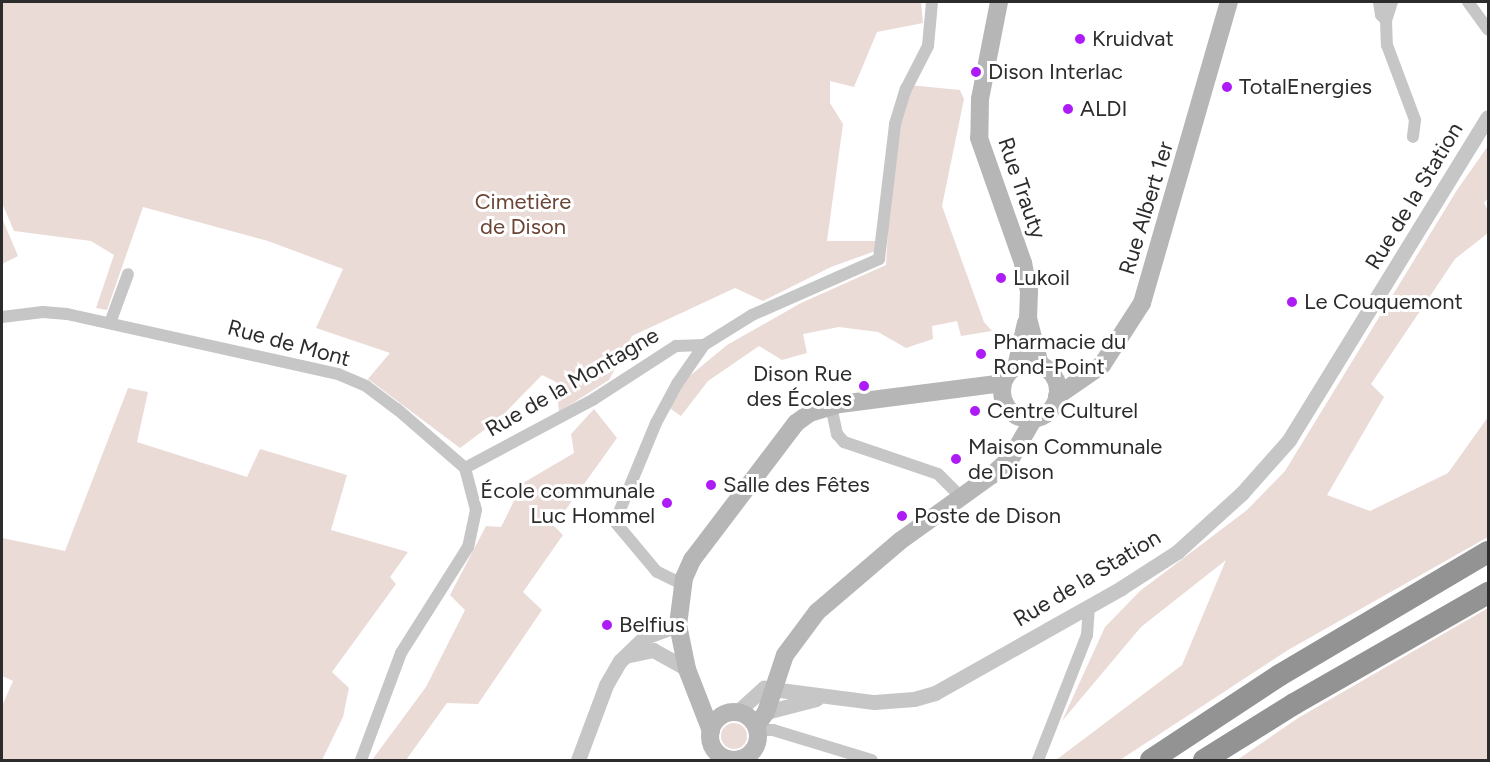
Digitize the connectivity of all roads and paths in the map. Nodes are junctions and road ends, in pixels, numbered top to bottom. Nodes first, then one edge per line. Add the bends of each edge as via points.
1 (932, 2) edge
2 (999, 2) edge
3 (1229, 2) edge
4 (1379, 2) edge
5 (1392, 2) edge
6 (1468, 2) edge
7 (1386, 20) junction
8 (1488, 30) edge
9 (1488, 117) edge
10 (1413, 137) dead end
11 (128, 274) dead end
12 (2, 317) edge
13 (1028, 318) junction
14 (110, 323) junction
15 (704, 345) junction
16 (1040, 365) junction
17 (1016, 367) junction
18 (1003, 383) junction
19 (1057, 396) junction
20 (835, 405) junction
21 (1034, 418) junction
22 (465, 468) junction
23 (962, 498) junction
24 (1488, 552) edge
25 (682, 584) junction
26 (1488, 593) edge
27 (1089, 607) junction
28 (678, 625) junction
29 (625, 656) junction
30 (687, 669) junction
31 (774, 687) junction
32 (822, 698) junction
33 (736, 712) junction
34 (711, 731) junction
35 (760, 734) edge
36 (361, 760) edge
37 (578, 760) edge
38 (737, 760) edge
39 (872, 760) edge
40 (1038, 760) edge
41 (1151, 760) edge
42 (1204, 760) edge

1 - 15 street, Rue de la Montagne via 928,46 906,89 895,124 879,259 752,315
2 - 13 main road, Rue Trauty via 978,123 988,169 1023,263 1029,291
3 - 19 main road, Rue Albert 1er via 1142,303 1102,365
4 - 7 street
5 - 7 street
6 - 8 street
7 - 10 street via 1388,45 1415,120
9 - 27 street, Rue de la Station via 1418,236 1278,452 1218,518 1176,552
11 - 14 street
12 - 14 street, Rue de Mont via 43,312
13 - 16 main road, Rue Trauty
13 - 17 main road, Rue Trauty
14 - 22 street, Rue de Mont via 338,374 366,386
15 - 22 street, Rue de la Montagne via 676,346 594,399
15 - 25 street, Rue de la Montagne via 656,423 615,522 657,572
16 - 17 main road
16 - 19 main road, Rue Trauty via 1056,381
17 - 18 main road, Rue Trauty
18 - 20 main road
18 - 21 main road via 1009,409 1024,418
19 - 21 main road via 1049,411
20 - 23 street via 837,434 844,442 938,474
20 - 25 main road via 810,413 796,423 692,560
21 - 23 main road via 1011,458
22 - 36 street via 476,510 468,547 401,653
23 - 31 main road via 900,541 817,612 785,655
24 - 41 highway via 1280,675
25 - 28 main road
26 - 42 highway
27 - 32 street, Rue de la Station via 935,693 893,702
27 - 40 street via 1087,635
28 - 29 street via 645,637
28 - 30 main road
29 - 30 street via 653,651
29 - 37 street via 606,685
30 - 34 main road
31 - 32 street, Rue de la Station
31 - 33 street via 758,690
31 - 35 main road
32 - 35 street, Rue de la Station
33 - 34 main road via 718,719
33 - 35 main road
34 - 38 main road via 716,752
35 - 38 main road via 746,758
35 - 39 street via 773,730

